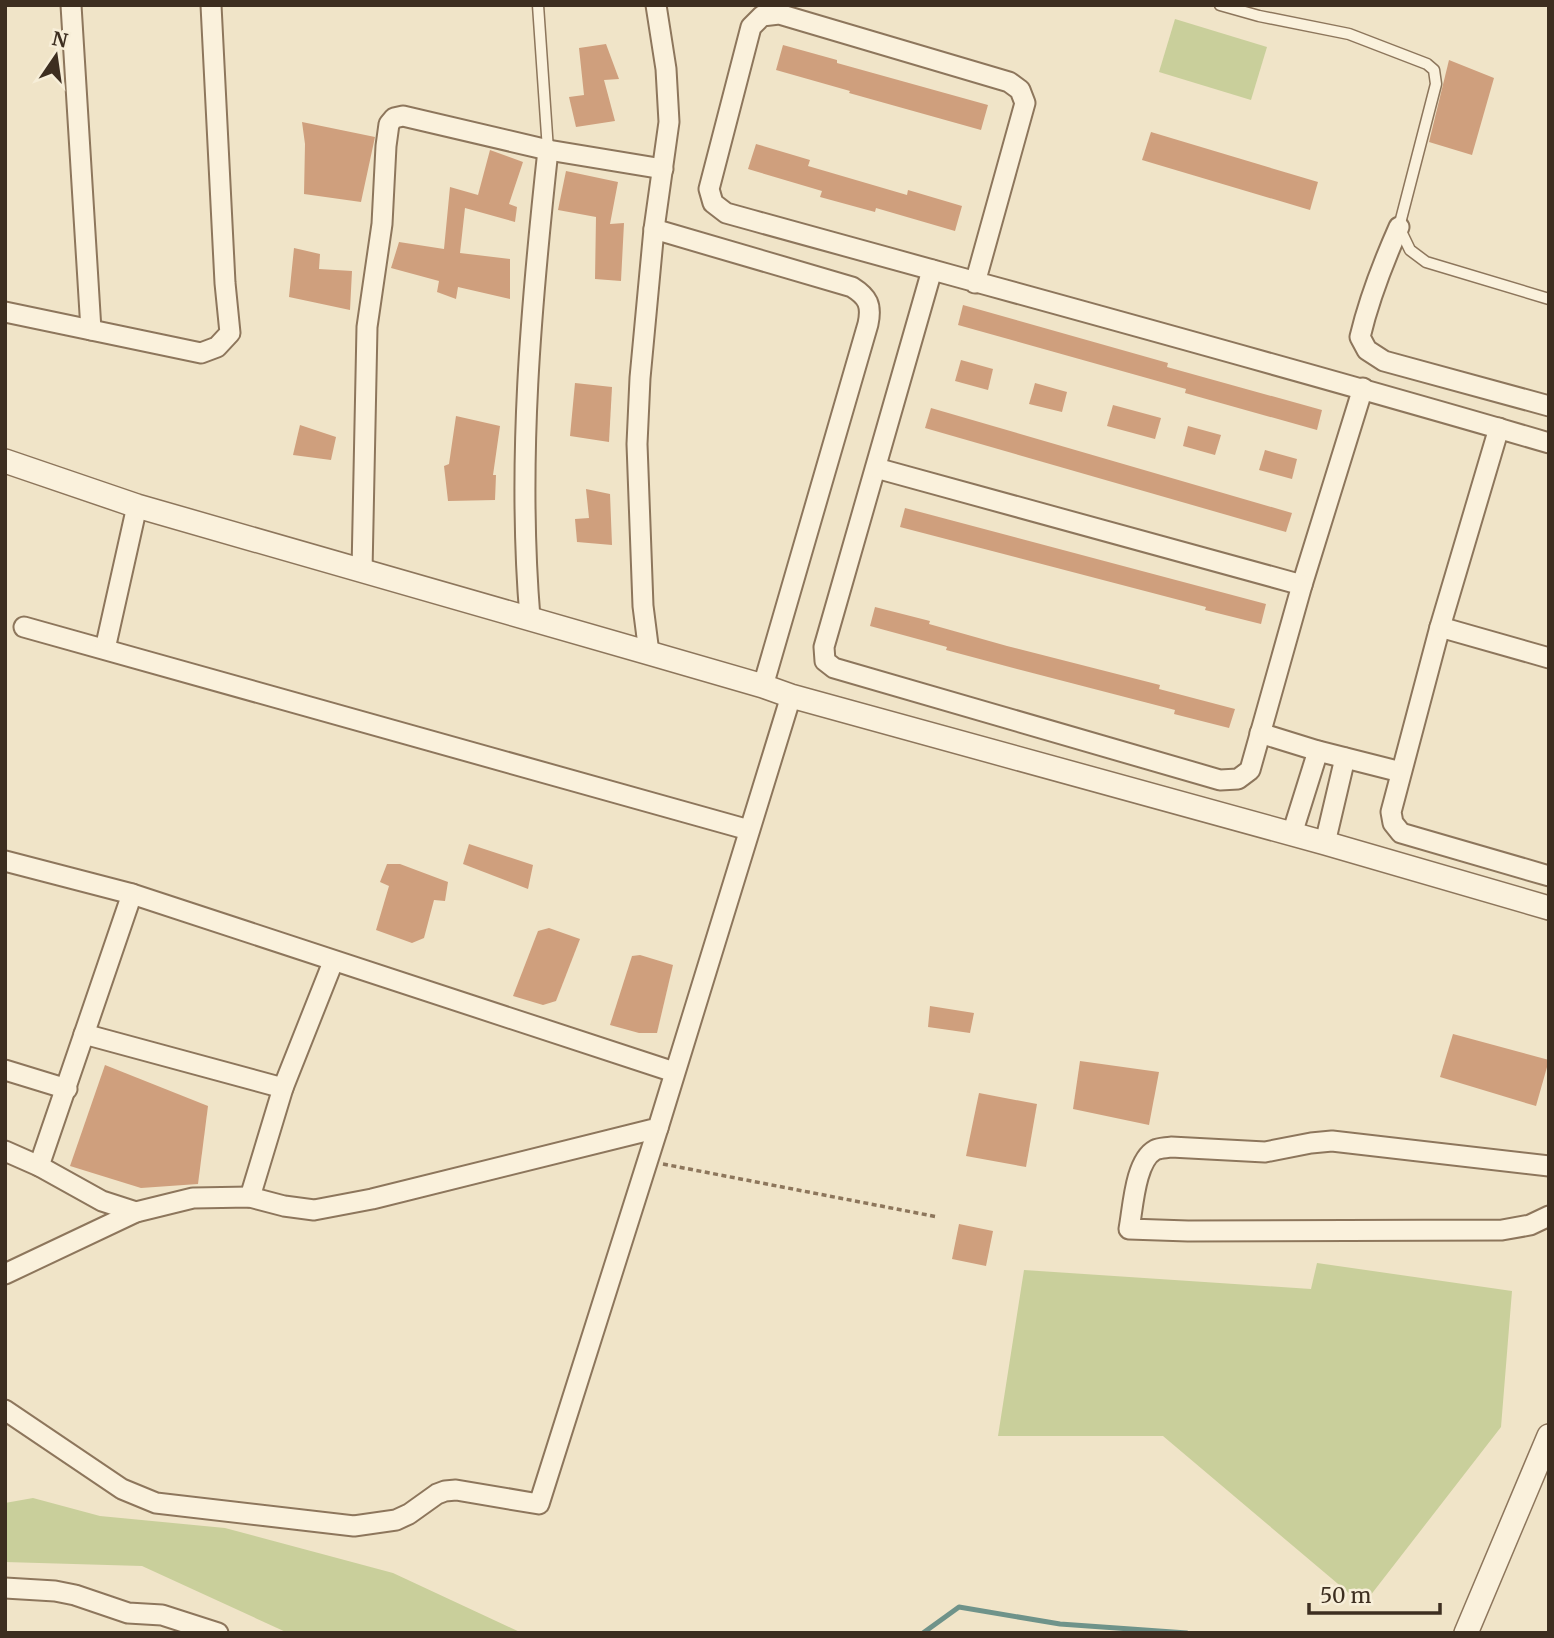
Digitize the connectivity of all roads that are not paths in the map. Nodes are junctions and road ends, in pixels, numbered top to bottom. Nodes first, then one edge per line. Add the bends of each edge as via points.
1 (71, 5) edge
2 (211, 5) edge
3 (538, 5) edge
4 (656, 5) edge
5 (1220, 5) edge
6 (548, 150) junction
7 (663, 169) junction
8 (1399, 227) junction
9 (654, 229) junction
10 (932, 270) junction
11 (975, 283) junction
12 (1549, 299) edge
13 (5, 312) edge
14 (91, 330) junction
15 (1363, 388) junction
16 (1549, 406) edge
17 (1500, 429) junction
18 (1549, 443) edge
19 (5, 461) edge
20 (876, 468) junction
21 (137, 506) junction
22 (362, 571) junction
23 (1302, 586) junction
24 (530, 618) junction
25 (24, 627) dead end
26 (1440, 627) junction
27 (105, 649) junction
28 (649, 653) junction
29 (1549, 659) edge
30 (763, 686) junction
31 (791, 696) junction
32 (1261, 733) junction
33 (1318, 751) junction
34 (1345, 758) junction
35 (1401, 772) junction
36 (749, 830) junction
37 (1292, 834) junction
38 (1325, 843) junction
39 (5, 861) edge
40 (1549, 876) edge
41 (132, 894) junction
42 (1549, 908) edge
43 (333, 962) junction
44 (84, 1034) junction
45 (5, 1070) edge
46 (674, 1072) junction
47 (283, 1088) junction
48 (66, 1089) junction
49 (658, 1128) junction
50 (5, 1152) edge
51 (1549, 1166) edge
52 (39, 1167) junction
53 (250, 1197) junction
54 (136, 1212) junction
55 (1549, 1216) edge
56 (5, 1274) edge
57 (5, 1410) edge
58 (1549, 1436) edge
59 (5, 1588) edge
60 (218, 1633) edge
61 (1466, 1633) edge

1 - 14 street
2 - 14 street via 230,333 217,347 201,353
3 - 6 lane
4 - 7 street via 669,122
5 - 8 lane via 1349,34 1434,70 1436,84
6 - 7 street
6 - 22 street via 403,116 389,124 380,246 367,327
6 - 24 street via 526,420 524,503
7 - 9 street
8 - 12 lane via 1410,250 1426,262
8 - 16 street via 1365,317 1360,337 1367,350 1384,360
9 - 28 street via 638,444 643,606
9 - 30 street via 852,287 869,302 868,324
10 - 11 street
10 - 11 street via 726,213 713,202 709,189 751,27 762,16 779,14 1009,82 1020,90 1025,103
10 - 20 street
11 - 15 street
13 - 14 street
15 - 17 street
15 - 23 street
17 - 18 street
17 - 26 street
19 - 21 street
20 - 23 street
20 - 32 street via 824,647 825,661 834,668 1220,780 1238,779 1250,770
21 - 22 street
21 - 27 street
22 - 24 street
23 - 32 street
24 - 28 street
25 - 27 street
26 - 29 street
26 - 35 street
27 - 36 street
28 - 30 street
30 - 31 street
31 - 36 street
31 - 37 street
32 - 33 street
33 - 34 street
33 - 37 street
34 - 35 street
34 - 38 street
35 - 40 street via 1391,811 1392,823 1401,833
36 - 46 street
37 - 38 street
38 - 42 street
39 - 41 street
41 - 43 street
41 - 44 street
43 - 46 street
43 - 47 street
44 - 47 street
44 - 48 street
45 - 48 street
46 - 49 street
47 - 53 street
48 - 52 street
49 - 53 street via 314,1210
49 - 57 street via 539,1504 445,1491 396,1520 354,1526 156,1503 122,1489
50 - 52 street
51 - 55 street via 1332,1141 1265,1152 1157,1149 1141,1165 1129,1229 1502,1230
52 - 54 street via 102,1201
53 - 54 street via 193,1198
54 - 56 street
58 - 61 street
59 - 60 street via 75,1595 128,1613 162,1615

